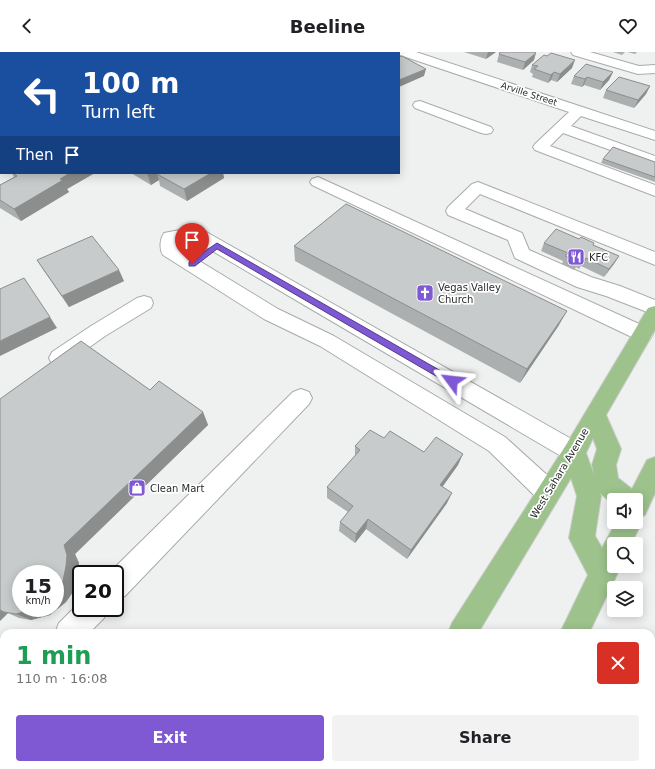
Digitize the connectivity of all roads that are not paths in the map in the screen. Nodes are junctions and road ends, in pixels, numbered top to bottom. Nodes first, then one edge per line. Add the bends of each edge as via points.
1 (404, 52) edge
2 (577, 52) edge
3 (655, 69) edge
4 (420, 106) dead end
5 (579, 110) junction
6 (561, 127) junction
7 (486, 130) dead end
8 (655, 136) edge
9 (655, 161) edge
10 (318, 182) dead end
11 (655, 191) edge
12 (217, 245) junction
13 (655, 259) edge
14 (192, 264) junction
15 (144, 303) dead end
16 (655, 308) edge
17 (655, 312) edge
18 (643, 334) junction
19 (43, 370) edge
20 (301, 398) dead end
21 (595, 414) junction
22 (574, 452) junction
23 (655, 468) edge
24 (548, 492) junction
25 (618, 493) edge
26 (643, 493) edge
27 (607, 563) edge
28 (607, 566) edge
29 (124, 577) edge
30 (85, 617) edge
31 (73, 629) edge
32 (464, 629) edge
33 (576, 629) edge

1 - 5 street, Arville Street
2 - 3 street via 638,70
4 - 7 street
5 - 6 street
5 - 8 street, Arville Street
6 - 9 street
6 - 11 street via 540,147
10 - 18 street
12 - 14 street
12 - 14 street via 195,233 170,237 169,252
12 - 22 street
13 - 16 street via 478,187 454,211 516,236 521,254 584,282
14 - 24 street via 271,314 327,341 497,444
15 - 19 street via 98,331
17 - 18 main road, West Sahara Avenue
18 - 21 main road, West Sahara Avenue
20 - 29 street
21 - 22 main road, West Sahara Avenue
21 - 25 main road via 609,448 604,465 607,484
22 - 24 main road, West Sahara Avenue
22 - 27 main road via 590,496 582,538
23 - 26 main road
24 - 32 main road, West Sahara Avenue
28 - 33 main road
30 - 31 street

